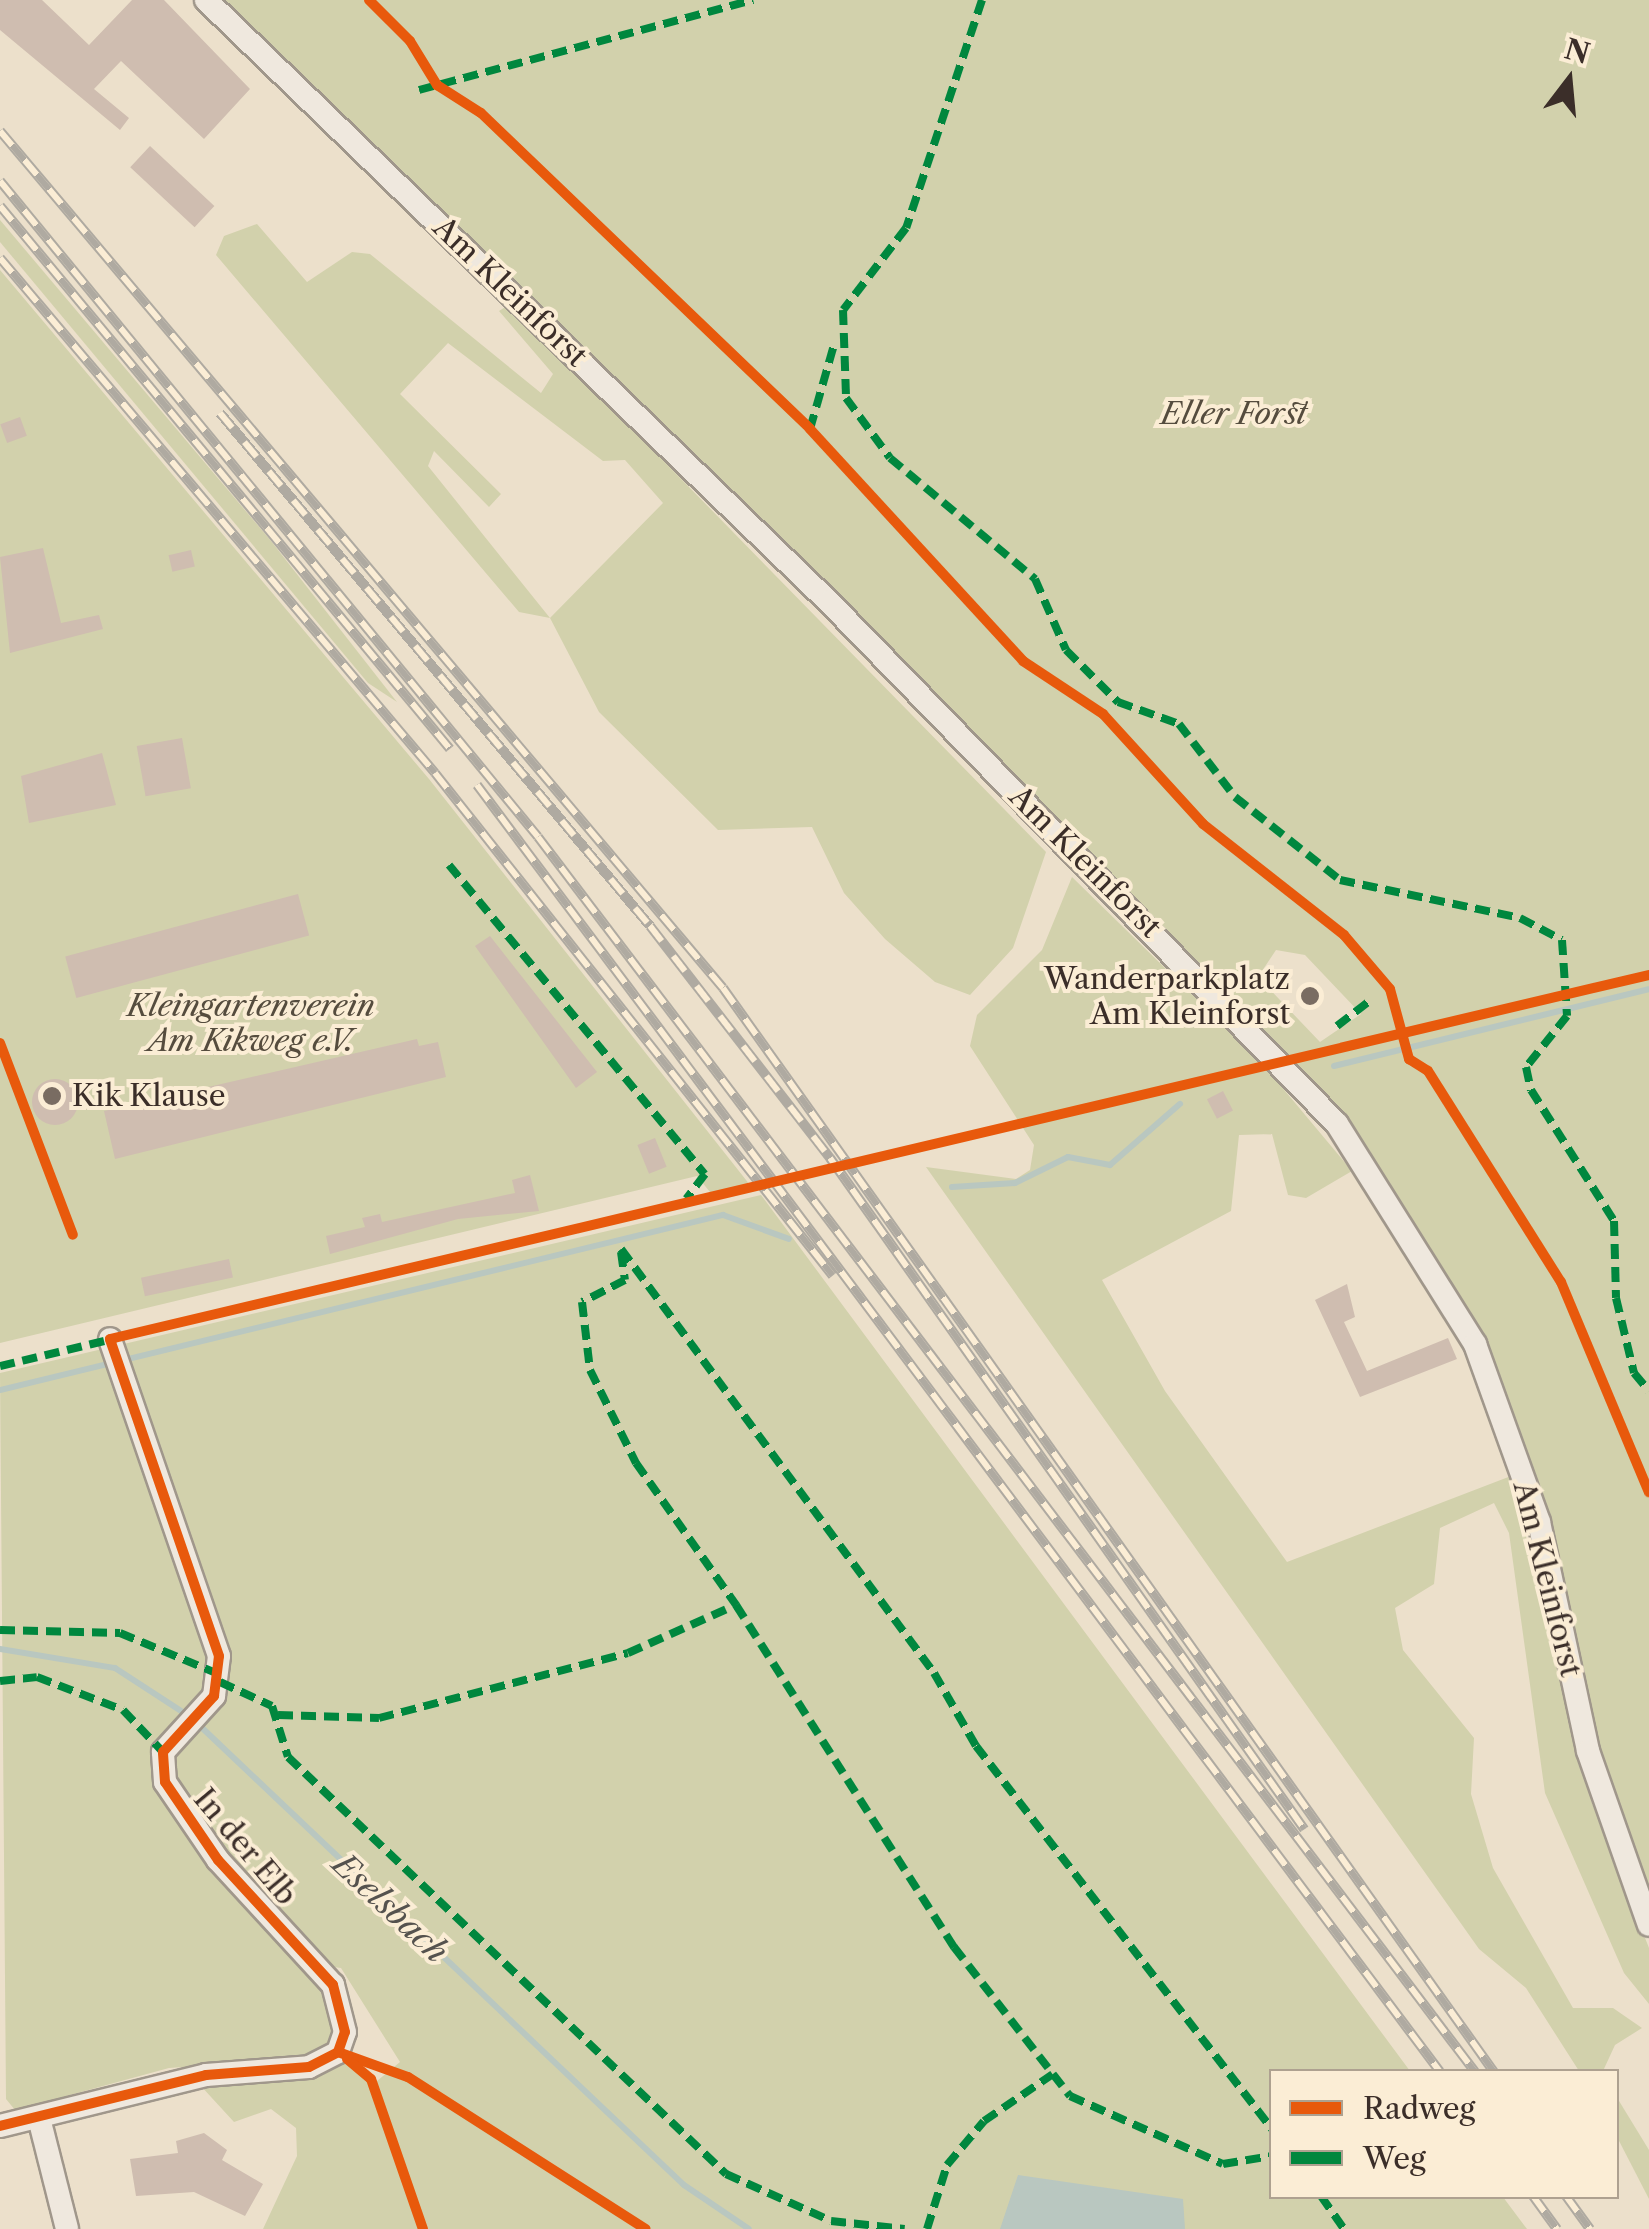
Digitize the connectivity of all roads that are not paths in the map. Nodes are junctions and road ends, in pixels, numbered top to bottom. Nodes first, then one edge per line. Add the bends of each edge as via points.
1 (206, 0) edge
2 (114, 1353) dead end
3 (1649, 1924) edge
4 (40, 2122) junction
5 (0, 2126) edge
6 (67, 2229) edge

1 - 3 street, Am Kleinforst via 816,589 1336,1124 1475,1344 1539,1522 1588,1751
2 - 4 street, In der Elb via 219,1656 210,1702 174,1739 162,1764 175,1805 332,1986 346,2020 343,2044 308,2067 94,2097
4 - 5 street, In der Elb
4 - 6 street

